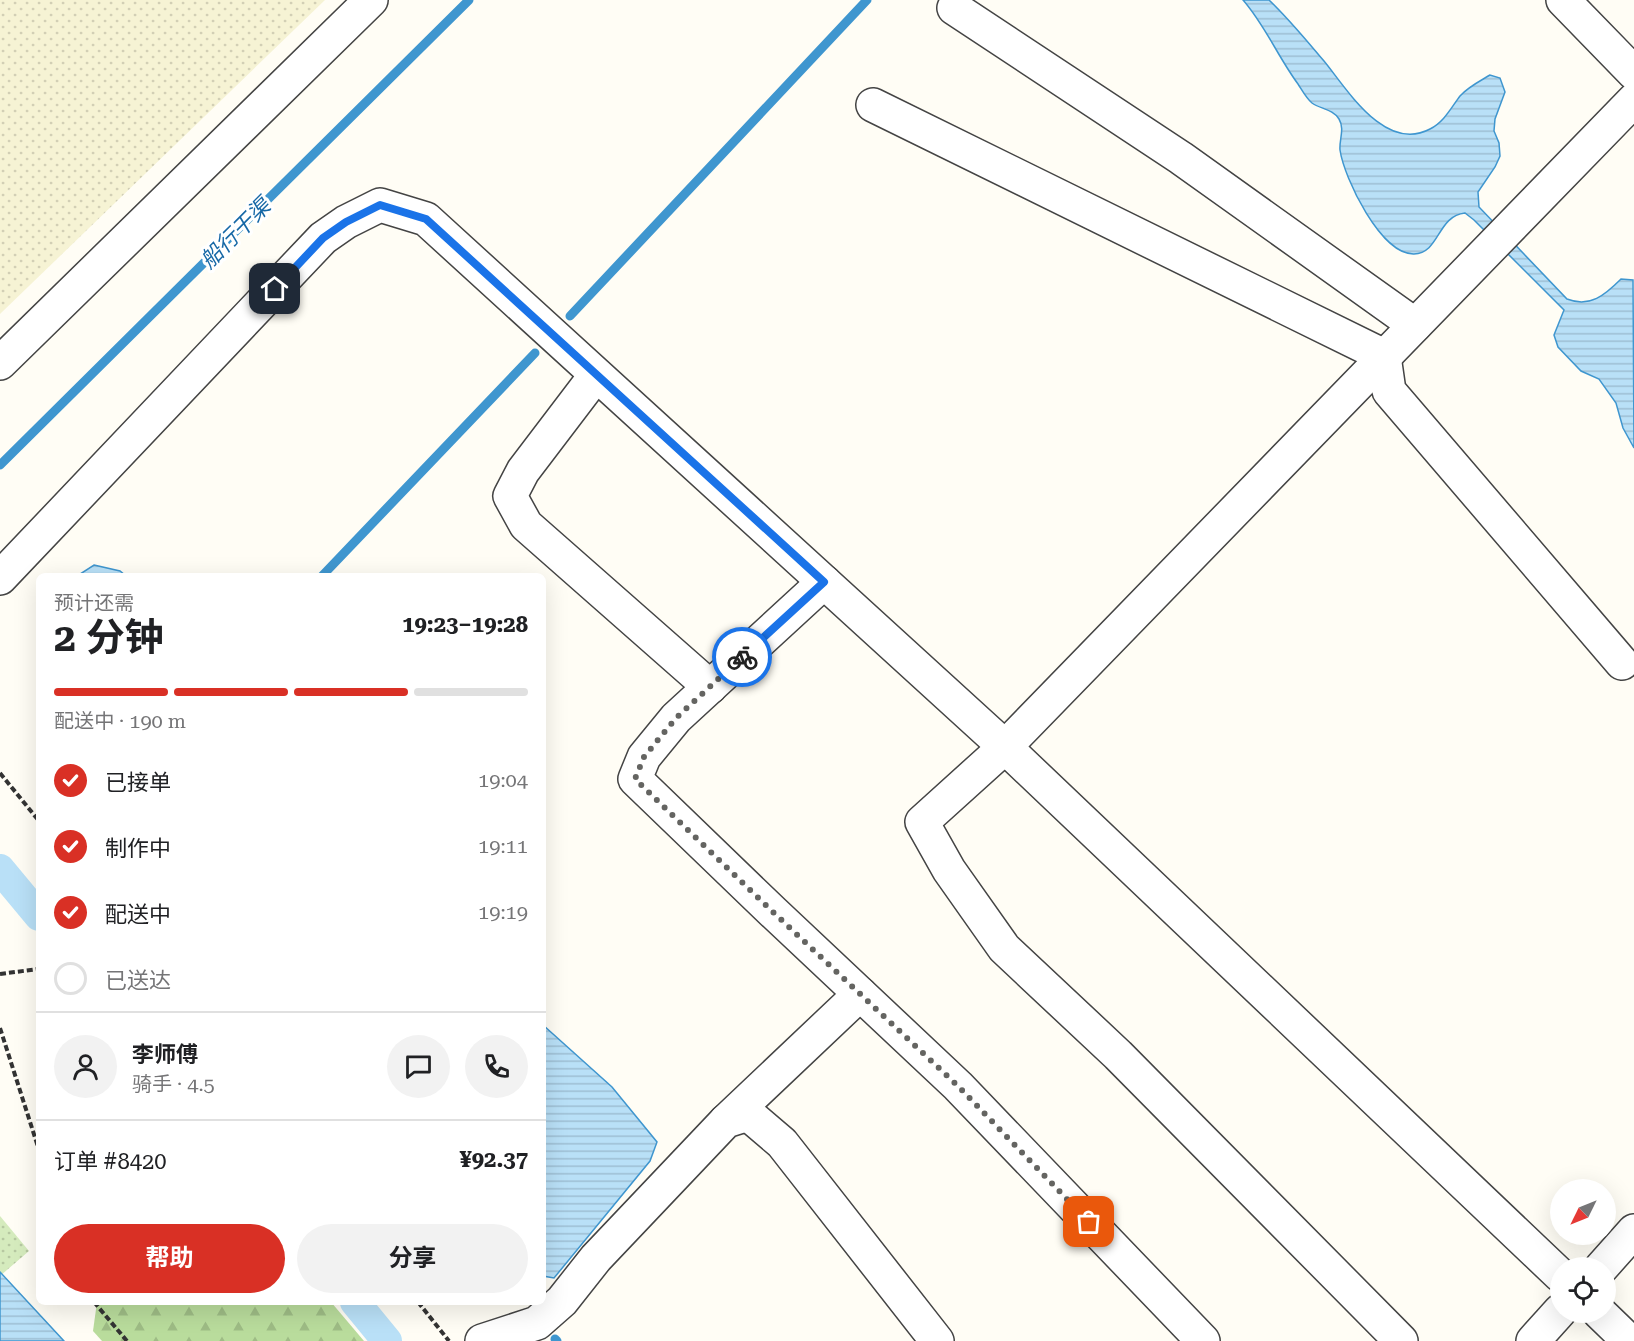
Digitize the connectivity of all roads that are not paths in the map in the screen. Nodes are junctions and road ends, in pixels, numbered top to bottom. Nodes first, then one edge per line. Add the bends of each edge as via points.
1 (371, 0) edge
2 (1563, 0) edge
3 (954, 8) dead end
4 (1634, 73) edge
5 (1634, 100) edge
6 (873, 105) dead end
7 (1415, 325) junction
8 (1384, 356) junction
9 (0, 363) edge
10 (596, 375) junction
11 (0, 578) edge
12 (824, 582) junction
13 (1622, 663) dead end
14 (710, 687) junction
15 (1005, 747) junction
16 (860, 994) junction
17 (726, 1121) junction
18 (1634, 1231) edge
19 (1610, 1257) edge
20 (1550, 1265) edge
21 (1550, 1322) edge
22 (1610, 1323) edge
23 (482, 1341) edge
24 (937, 1341) edge
25 (1203, 1341) edge
26 (1401, 1341) edge
27 (1533, 1341) edge
28 (1629, 1341) edge

1 - 9 street
2 - 4 street
3 - 7 street via 1181,158
5 - 7 street
6 - 8 street
7 - 8 street
8 - 13 street via 1389,391
8 - 15 street
10 - 11 street via 426,219 380,205 323,238
10 - 12 street
10 - 14 street via 523,471 510,496 526,525
12 - 14 street
12 - 15 street
14 - 16 street via 676,718 644,757 635,779
15 - 20 street
15 - 26 street via 922,822 949,870 1004,948 1118,1055
16 - 17 street
16 - 25 street via 958,1086
17 - 23 street via 596,1258 562,1301 537,1323
17 - 24 street via 748,1114 782,1143
18 - 19 street
21 - 27 street
22 - 28 street

